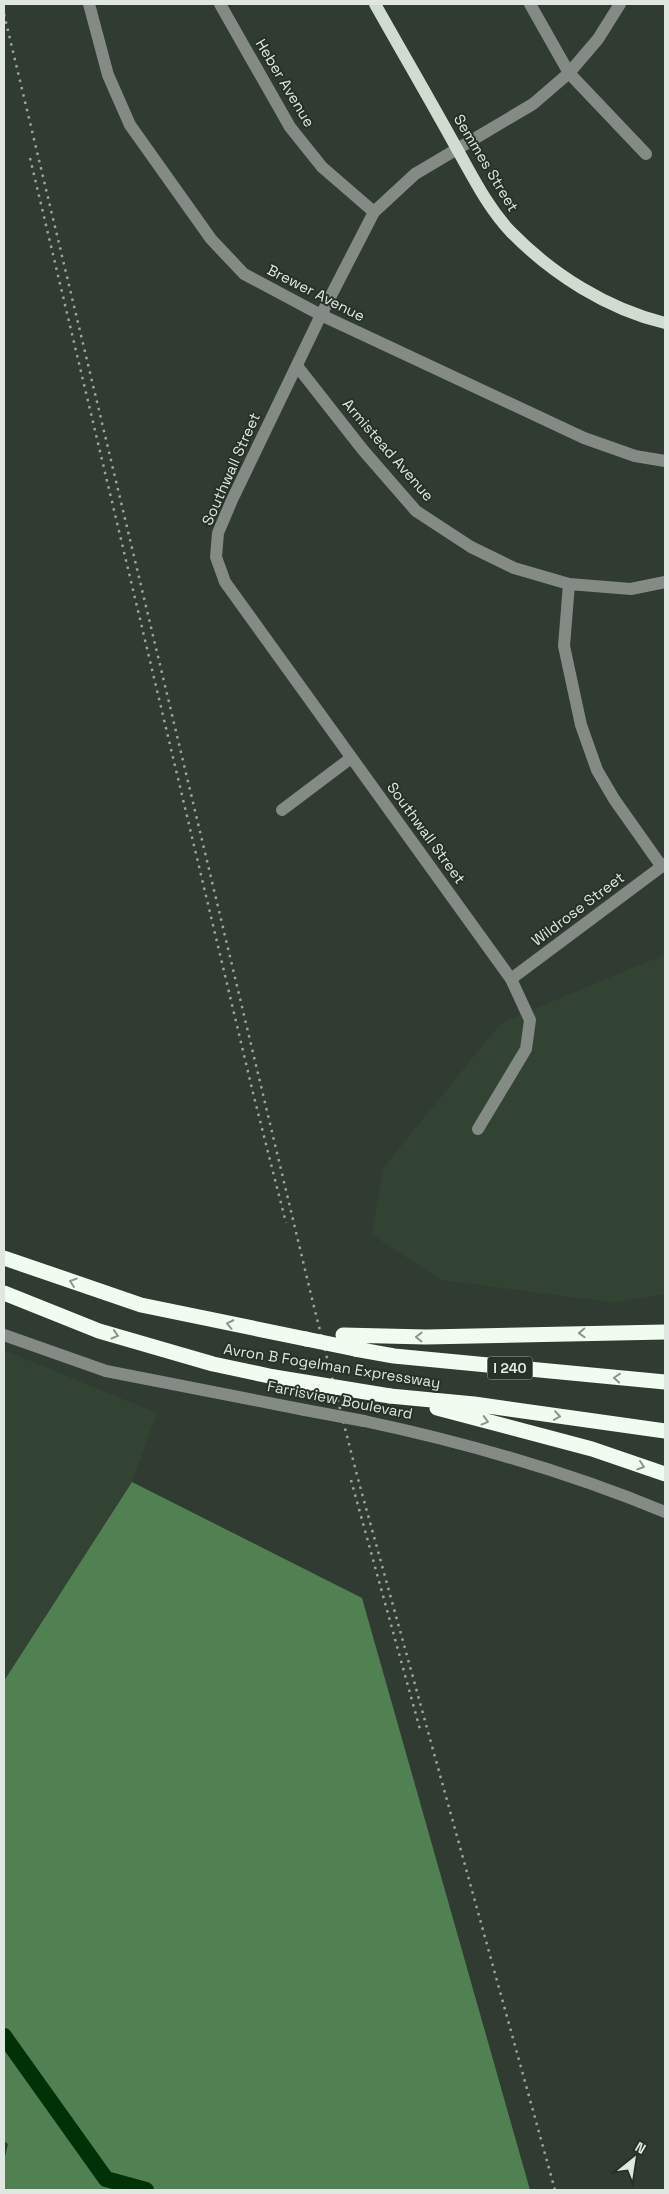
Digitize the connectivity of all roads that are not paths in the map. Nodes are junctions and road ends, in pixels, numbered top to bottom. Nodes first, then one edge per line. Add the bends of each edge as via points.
1 (89, 4) edge
2 (220, 4) edge
3 (375, 4) edge
4 (530, 4) edge
5 (620, 4) edge
6 (569, 74) junction
7 (458, 149) junction
8 (646, 154) dead end
9 (374, 212) junction
10 (321, 316) junction
11 (665, 323) edge
12 (297, 366) junction
13 (665, 461) edge
14 (665, 582) edge
15 (569, 584) junction
16 (351, 758) junction
17 (282, 810) dead end
18 (664, 865) edge
19 (511, 980) junction
20 (478, 1129) dead end
21 (4, 1258) edge
22 (4, 1293) edge
23 (665, 1321) edge
24 (602, 1332) junction
25 (665, 1332) edge
26 (4, 1335) edge
27 (306, 1339) junction
28 (665, 1382) edge
29 (397, 1397) junction
30 (665, 1431) edge
31 (665, 1474) edge
32 (665, 1512) edge

1 - 10 street, Brewer Avenue via 108,75 130,125 211,239 244,274
2 - 9 street, Heber Avenue via 290,127 322,167
3 - 7 main road, Semmes Street
4 - 6 street
5 - 6 street, Southwall Street via 598,39
6 - 7 street, Southwall Street via 534,104
6 - 8 street
7 - 9 street, Southwall Street via 415,174
7 - 11 main road, Semmes Street via 483,194 510,231 559,273 605,302
9 - 10 street, Southwall Street
10 - 12 street, Southwall Street
10 - 13 street, Brewer Avenue via 584,438 635,456
12 - 15 street, Armistead Avenue via 416,511 471,547 514,568
12 - 16 street, Southwall Street via 218,533 216,558 225,582
14 - 15 street, Armistead Avenue via 631,589
15 - 18 street via 564,646 581,726 597,770
16 - 17 street
16 - 19 street, Southwall Street
18 - 19 street, Wildrose Street
19 - 20 street, Southwall Street via 530,1020 526,1049
27 -> 21 highway, Avron B Fogelman Expressway / I 240 via 141,1305
22 -> 29 highway, Avron B Fogelman Expressway, bridge via 99,1330 214,1364
23 - 24 highway
24 - 25 highway
24 -> 27 highway via 426,1338 343,1335
26 - 32 street, Farrisview Boulevard, bridge via 106,1371 364,1421 482,1448 564,1473
28 -> 27 highway, Avron B Fogelman Expressway / I 240, bridge via 394,1356
29 -> 30 highway, Avron B Fogelman Expressway via 474,1404
29 -> 31 highway via 592,1450

